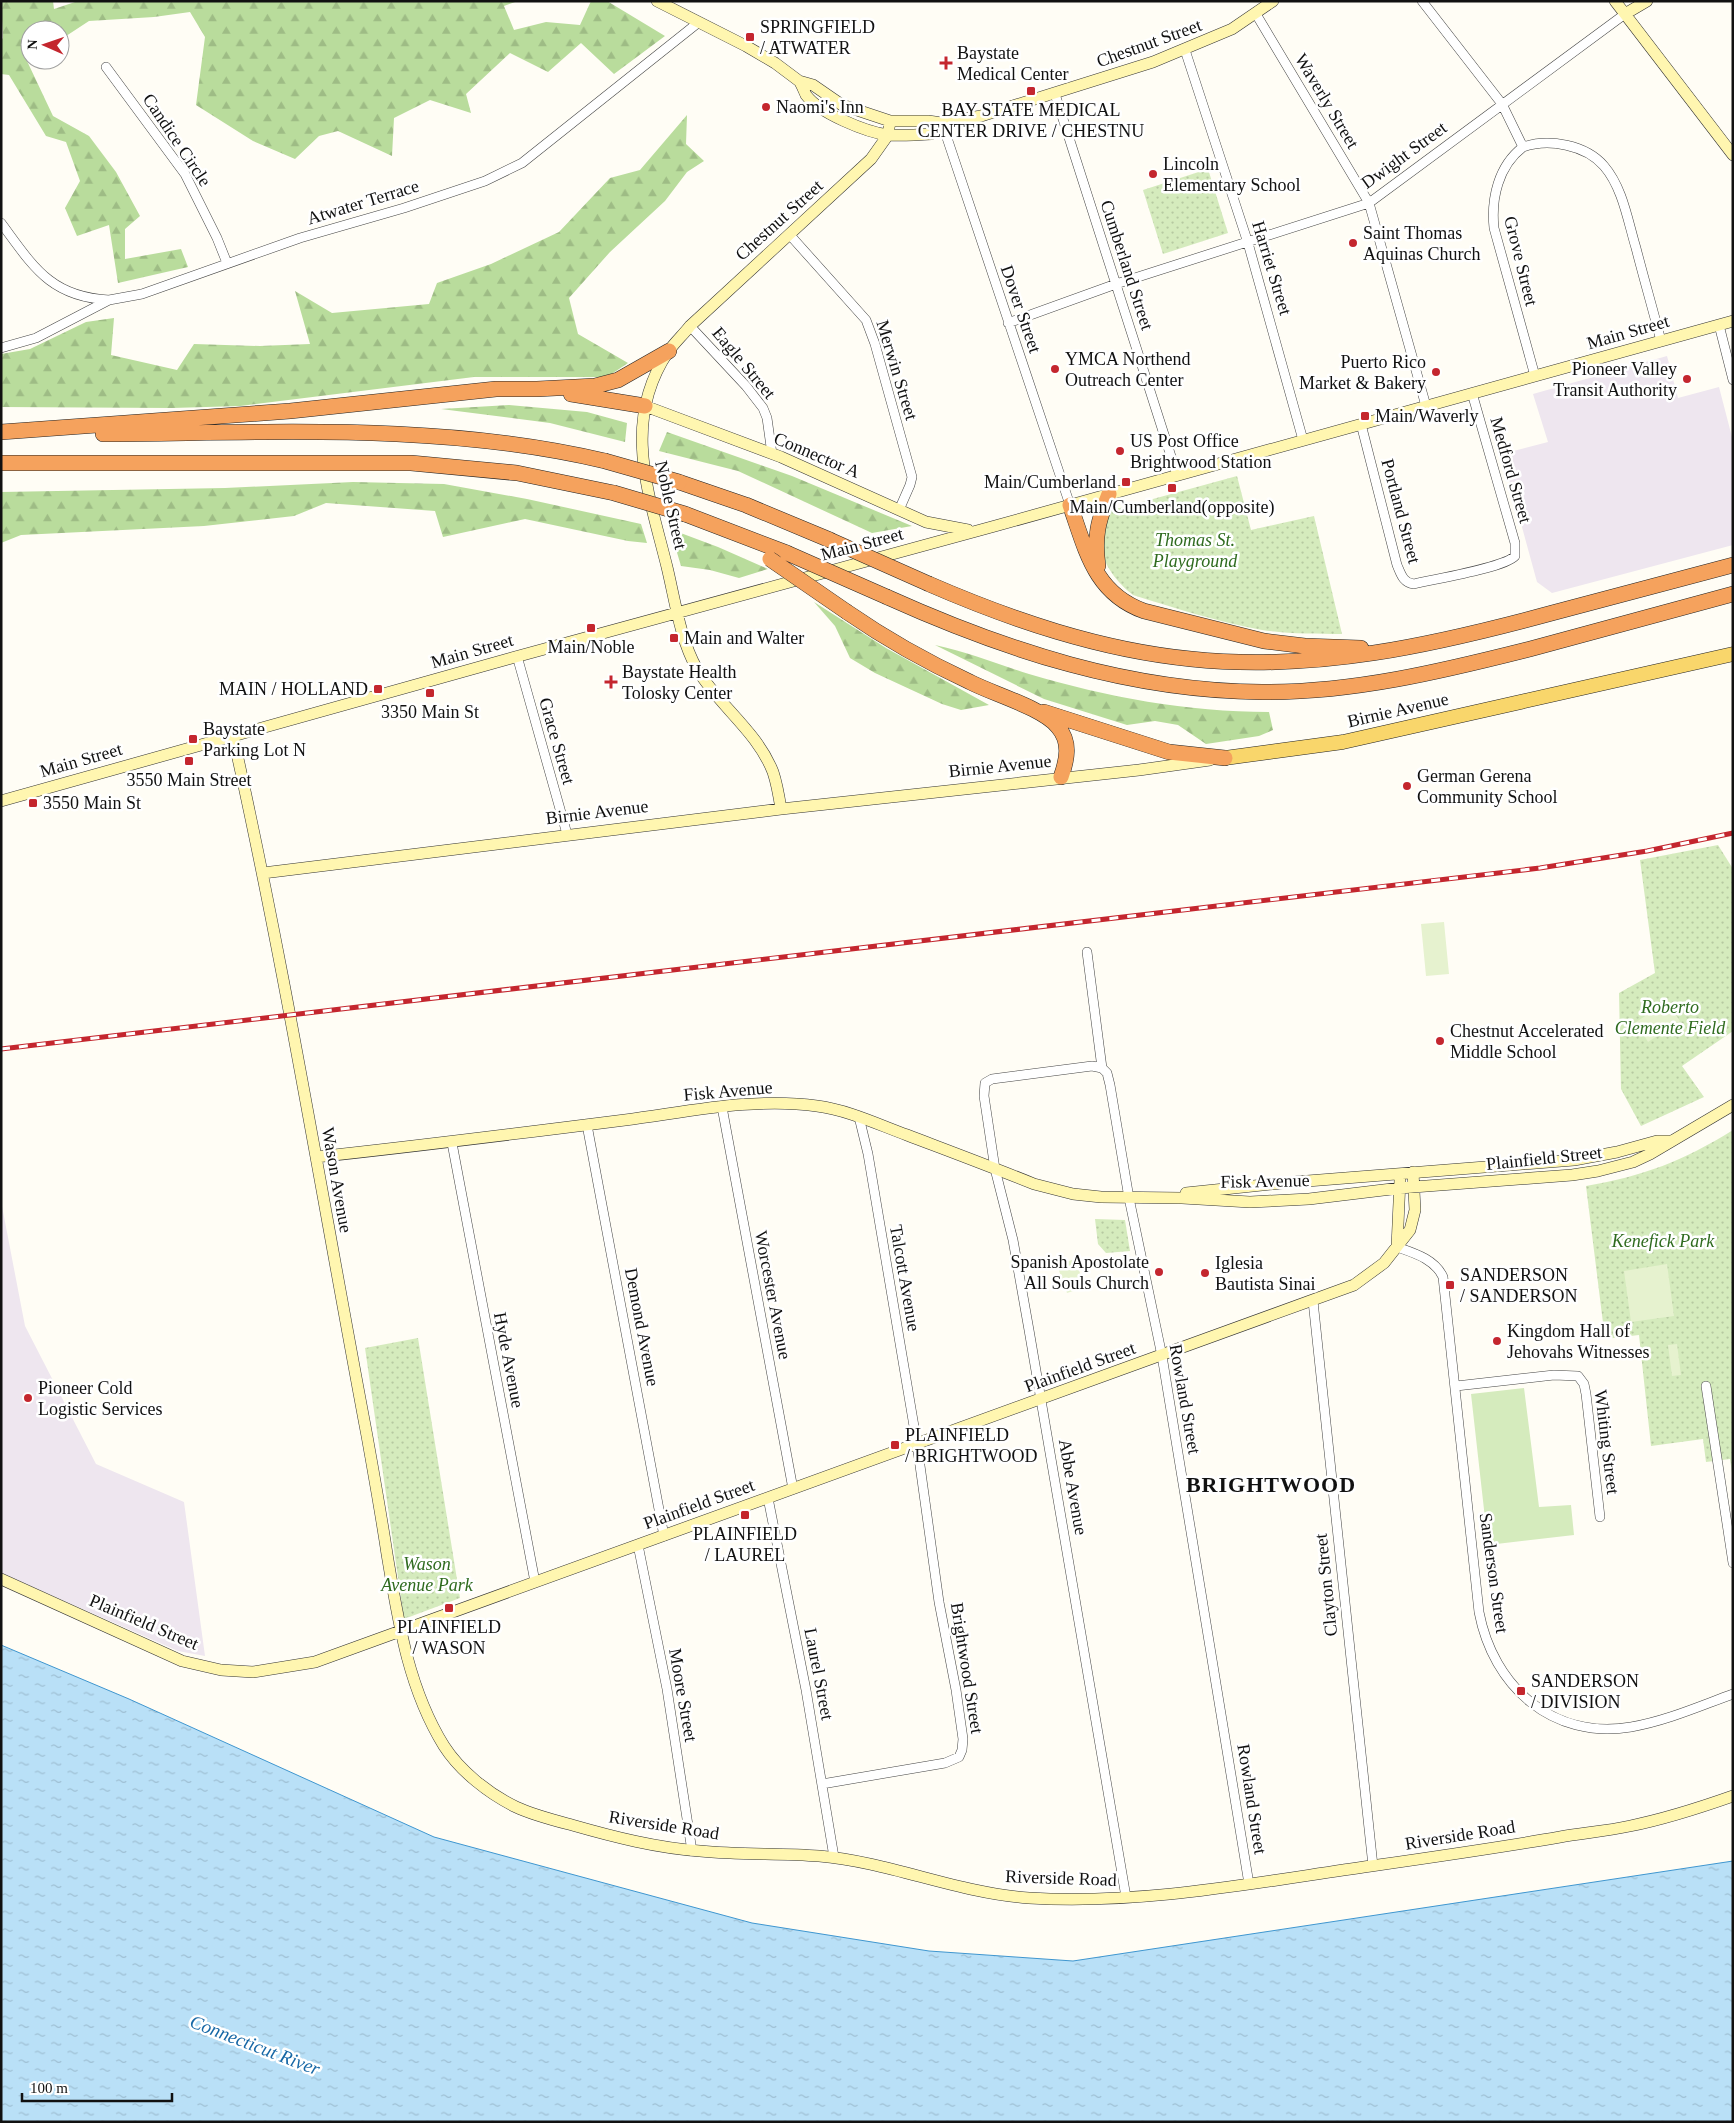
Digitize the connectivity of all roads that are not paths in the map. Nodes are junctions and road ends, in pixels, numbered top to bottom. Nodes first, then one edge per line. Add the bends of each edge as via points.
1 (657, 1) edge
2 (1273, 1) edge
3 (1422, 1) edge
4 (1616, 1) edge
5 (1647, 1) edge
6 (1256, 14) junction
7 (1625, 14) junction
8 (699, 22) junction
9 (1185, 50) junction
10 (106, 67) dead end
11 (800, 81) junction
12 (1055, 94) junction
13 (1502, 104) junction
14 (890, 121) junction
15 (942, 123) junction
16 (888, 135) junction
17 (1523, 147) junction
18 (1733, 155) edge
19 (1369, 203) junction
20 (1, 224) edge
21 (789, 234) junction
22 (1248, 243) junction
23 (227, 263) junction
24 (1116, 284) junction
25 (109, 300) junction
26 (1733, 321) edge
27 (1008, 323) junction
28 (1719, 325) junction
29 (690, 326) junction
30 (1661, 341) junction
31 (1, 348) edge
32 (669, 351) junction
33 (1535, 376) junction
34 (1733, 380) edge
35 (537, 389) junction
36 (1472, 394) junction
37 (645, 406) junction
38 (1426, 406) junction
39 (1361, 424) junction
40 (1, 433) edge
41 (1303, 440) junction
42 (772, 454) junction
43 (1, 463) edge
44 (1177, 475) junction
45 (1109, 494) junction
46 (1070, 505) junction
47 (899, 510) junction
48 (709, 522) junction
49 (975, 531) junction
50 (1515, 556) joint
51 (1733, 565) edge
52 (1098, 575) junction
53 (1733, 594) edge
54 (678, 612) junction
55 (1407, 648) junction
56 (1733, 654) edge
57 (517, 656) junction
58 (989, 692) junction
59 (233, 736) junction
60 (1225, 758) junction
61 (1061, 777) junction
62 (1, 801) edge
63 (781, 809) junction
64 (567, 834) junction
65 (263, 873) junction
66 (1087, 952) dead end
67 (1102, 1068) junction
68 (1733, 1105) edge
69 (722, 1107) junction
70 (859, 1117) junction
71 (587, 1125) junction
72 (1671, 1140) junction
73 (452, 1143) junction
74 (316, 1157) junction
75 (1561, 1161) junction
76 (995, 1169) junction
77 (1413, 1172) junction
78 (1400, 1173) junction
79 (1564, 1176) junction
80 (1415, 1187) junction
81 (1400, 1188) junction
82 (1129, 1198) junction
83 (1397, 1247) junction
84 (1313, 1302) junction
85 (1162, 1356) junction
86 (1456, 1386) junction
87 (1706, 1386) dead end
88 (1041, 1399) junction
89 (917, 1444) junction
90 (793, 1489) junction
91 (768, 1498) junction
92 (1600, 1517) dead end
93 (664, 1536) junction
94 (638, 1545) junction
95 (1733, 1563) edge
96 (1, 1579) edge
97 (535, 1582) junction
98 (400, 1633) junction
99 (1733, 1694) edge
100 (822, 1784) junction
101 (1733, 1796) edge
102 (692, 1851) junction
103 (834, 1858) junction
104 (1373, 1866) junction
105 (1249, 1884) junction
106 (1126, 1897) junction

1 - 8 street
2 - 6 street, Chestnut Street
3 - 13 street
4 - 7 street
5 - 7 street, Dwight Street
6 - 9 street, Chestnut Street via 1232,29
6 - 19 street, Waverly Street
7 - 13 street, Dwight Street
7 - 18 street
8 - 11 street via 761,55
8 - 23 street, Atwater Terrace via 509,170 413,205
9 - 12 street, Chestnut Street
9 - 22 street, Harriet Street
10 - 23 street, Candice Circle via 185,174
11 - 14 street via 813,85 842,105
11 - 16 street via 807,96 828,112 860,128
12 - 15 street, Chestnut Street via 981,116
12 - 24 street, Cumberland Street
13 - 17 street
13 - 19 street, Dwight Street
14 - 15 street, Chestnut Street
14 - 16 street, Chestnut Street
15 - 16 street, Chestnut Street via 931,134
15 - 27 street, Dover Street
16 - 21 street, Chestnut Street via 871,159
17 - 30 street via 1565,145 1586,153 1604,166 1612,177 1622,201
17 - 33 street, Grove Street via 1503,172 1494,196 1493,212 1494,228
19 - 22 street, Dwight Street
19 - 38 street, Waverly Street
20 - 25 street via 31,264 52,283 91,299
21 - 29 street, Chestnut Street
21 - 47 street, Merwin Street via 866,320 912,477
22 - 24 street, Dwight Street
22 - 41 street, Harriet Street
23 - 25 street, Atwater Terrace via 142,294
24 - 27 street, Dwight Street
24 - 44 street, Cumberland Street
25 - 31 street, Atwater Terrace via 36,338
26 - 28 street, Main Street
27 - 46 street, Dover Street
28 - 30 street, Main Street
28 - 34 street
29 - 32 street, Noble Street
29 - 42 street, Eagle Street via 763,408
30 - 33 street, Main Street
32 - 35 highway via 618,380 595,386
32 - 37 street, Noble Street via 655,375
33 - 36 street, Main Street
35 - 37 highway
35 - 40 highway via 496,389 290,411
36 - 38 street, Main Street
36 - 50 street, Medford Street via 1515,543
37 - 42 street, Connector A
37 - 54 street, Noble Street via 643,470
38 - 39 street, Main Street
39 - 41 street, Main Street
39 - 50 street, Portland Street via 1403,579 1414,584 1504,563
40 - 55 highway, bridge via 412,434 509,443 605,461 679,482 746,505 982,606 1051,630 1121,648 1228,662 1335,659
41 - 44 street, Main Street
42 - 47 street, Connector A
43 - 48 highway, bridge via 420,464 517,473 614,493
44 - 45 street, Main Street
45 - 46 street, Main Street
45 - 52 highway via 1096,536
46 - 49 street, Main Street
46 - 52 highway via 1083,546
47 - 49 street, Connector A via 933,524
48 - 53 highway, bridge via 978,636 1083,669 1165,685 1264,692 1340,687 1449,669
48 - 58 highway, bridge via 905,650
49 - 54 street, Main Street
51 - 55 highway via 1505,626
52 - 55 highway via 1110,592 1137,608 1249,638 1306,646
54 - 57 street, Main Street
54 - 63 street, Noble Street via 700,674 756,742 768,762 777,784
56 - 60 main road, Birnie Avenue via 1343,742
57 - 59 street, Main Street
57 - 64 street, Grace Street
58 - 60 highway via 1164,750
58 - 61 highway via 1041,714 1057,725 1067,748
59 - 62 street, Main Street
59 - 65 street, Wason Avenue
60 - 61 street, Birnie Avenue
61 - 63 street, Birnie Avenue
63 - 64 street, Birnie Avenue
64 - 65 street, Birnie Avenue
65 - 74 street, Wason Avenue
66 - 67 street, Rowland Street
67 - 76 street, Abbe Avenue via 1092,1066 1028,1073 985,1083
67 - 82 street, Rowland Street via 1108,1073
68 - 72 street, Plainfield Street
69 - 70 street, Fisk Avenue via 795,1104 829,1108
69 - 71 street, Fisk Avenue
69 - 90 street, Worcester Avenue
70 - 76 street, Fisk Avenue
70 - 89 street, Talcott Avenue
71 - 73 street, Fisk Avenue
71 - 93 street, Demond Avenue
72 - 75 street, Plainfield Street
72 - 79 street, Plainfield Street via 1633,1162
73 - 74 street, Fisk Avenue
73 - 97 street, Hyde Avenue
74 - 98 street, Wason Avenue
75 - 77 street, Plainfield Street
75 - 79 street
76 - 82 street, Fisk Avenue via 1060,1191
76 - 88 street, Abbe Avenue via 1012,1240
77 - 78 street, Plainfield Street
77 - 80 street, Plainfield Street
78 - 81 street
78 - 82 street, Fisk Avenue
79 - 80 street, Plainfield Street
80 - 81 street, Plainfield Street
80 - 83 street, Plainfield Street via 1413,1220 1406,1238
81 - 82 street, Fisk Avenue via 1250,1202
81 - 83 street
82 - 85 street, Rowland Street
83 - 84 street, Plainfield Street via 1361,1282
83 - 86 street, Sanderson Street via 1429,1261 1443,1277
84 - 85 street, Plainfield Street
84 - 104 street, Clayton Street
85 - 88 street, Plainfield Street
85 - 105 street, Rowland Street
86 - 92 street, Whiting Street via 1554,1375 1578,1376 1586,1394
86 - 99 street, Sanderson Street via 1482,1627 1497,1665 1514,1687 1555,1718 1602,1728 1643,1724
87 - 95 street
88 - 89 street, Plainfield Street
88 - 106 street, Abbe Avenue
89 - 90 street, Plainfield Street
89 - 100 street, Brightwood Street via 939,1602 963,1739 962,1753 955,1760 940,1764
90 - 91 street, Plainfield Street
91 - 93 street, Plainfield Street
91 - 100 street, Laurel Street
93 - 94 street, Plainfield Street
94 - 97 street, Plainfield Street
94 - 102 street, Moore Street via 667,1688
96 - 98 street, Plainfield Street via 182,1661 221,1670 253,1672 315,1662
97 - 98 street, Plainfield Street
98 - 102 street, Riverside Road via 424,1711 449,1753 492,1794 528,1812 577,1827
100 - 103 street, Laurel Street
101 - 104 street, Riverside Road via 1631,1826
102 - 103 street, Riverside Road
103 - 106 street, Riverside Road via 865,1862 1006,1895
104 - 105 street, Riverside Road
105 - 106 street, Riverside Road

